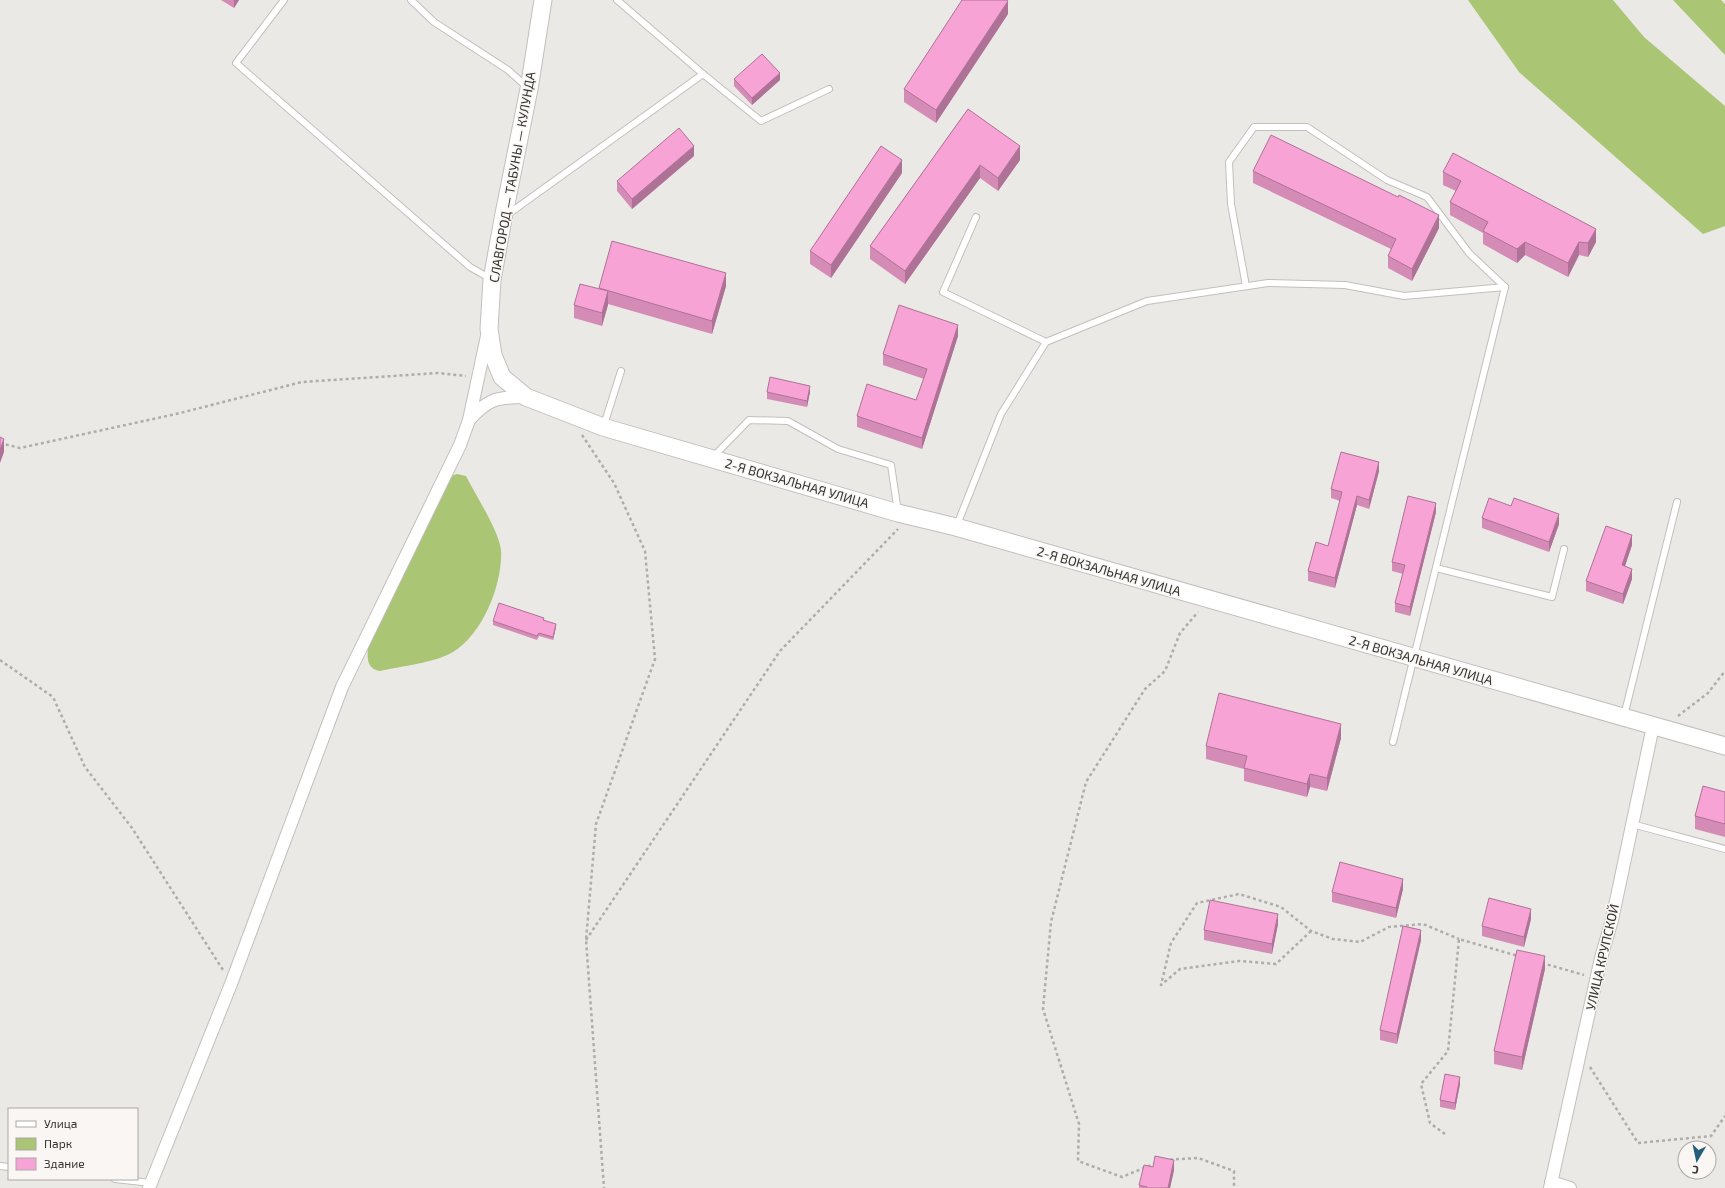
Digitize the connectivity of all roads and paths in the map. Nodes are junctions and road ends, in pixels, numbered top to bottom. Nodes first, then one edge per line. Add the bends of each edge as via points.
1 (284, 0) edge
2 (411, 0) edge
3 (543, 0) edge
4 (617, 0) edge
5 (703, 74) junction
6 (829, 88) dead end
7 (529, 89) junction
8 (976, 217) dead end
9 (502, 219) junction
10 (492, 280) junction
11 (1246, 286) junction
12 (1505, 287) junction
13 (489, 329) junction
14 (1046, 342) junction
15 (621, 371) dead end
16 (502, 377) joint
17 (478, 378) junction
18 (526, 397) junction
19 (469, 420) junction
20 (603, 427) junction
21 (580, 433) dead end
22 (0, 443) edge
23 (712, 458) junction
24 (1677, 502) dead end
25 (904, 514) junction
26 (956, 527) junction
27 (1564, 549) dead end
28 (1436, 568) junction
29 (1209, 599) junction
30 (1414, 658) junction
31 (0, 660) edge
32 (1725, 671) edge
33 (1624, 717) junction
34 (1657, 727) junction
35 (1393, 742) dead end
36 (1725, 746) edge
37 (1632, 824) junction
38 (1725, 849) edge
39 (1311, 931) junction
40 (1459, 939) junction
41 (586, 940) junction
42 (1520, 957) edge
43 (1536, 961) edge
44 (1597, 978) junction
45 (231, 984) junction
46 (1580, 1052) junction
47 (1725, 1116) edge
48 (1445, 1134) dead end
49 (121, 1180) edge
50 (150, 1185) edge
51 (1551, 1185) edge
52 (604, 1188) edge
53 (1234, 1188) edge
54 (1570, 1188) edge

1 - 10 lane via 236,63 470,267
2 - 7 lane via 434,22 508,70
3 - 7 main road, СЛАВГОРОД — ТАБУНЫ — КУЛУНДА
4 - 5 lane
5 - 6 lane via 761,121
5 - 9 lane
7 - 9 main road, СЛАВГОРОД — ТАБУНЫ — КУЛУНДА
8 - 14 lane via 943,292
9 - 10 main road, СЛАВГОРОД — ТАБУНЫ — КУЛУНДА
10 - 13 main road, СЛАВГОРОД — ТАБУНЫ — КУЛУНДА
11 - 12 lane via 1268,283 1345,285 1404,296
11 - 12 lane via 1231,204 1229,162 1254,127 1307,127 1387,180 1426,197 1469,253
11 - 14 lane via 1147,300
12 - 28 lane
13 - 16 main road, СЛАВГОРОД — ТАБУНЫ — КУЛУНДА via 493,355
13 - 17 street
14 - 26 lane via 1001,414
15 - 20 lane
16 - 18 main road, 2-Я ВОКЗАЛЬНАЯ УЛИЦА
17 - 19 street
17 - 22 path via 438,372 302,382 176,414 20,448
18 - 19 street via 494,399 482,406
18 - 20 main road, 2-Я ВОКЗАЛЬНАЯ УЛИЦА
19 - 45 street via 460,445 342,687
20 - 23 main road, 2-Я ВОКЗАЛЬНАЯ УЛИЦА
21 - 41 path via 614,483 645,551 655,660 596,824
23 - 25 main road, 2-Я ВОКЗАЛЬНАЯ УЛИЦА
23 - 25 lane via 749,420 788,421 838,449 891,465
24 - 33 lane
25 - 26 main road, 2-Я ВОКЗАЛЬНАЯ УЛИЦА
25 - 41 path via 780,651
26 - 29 main road, 2-Я ВОКЗАЛЬНАЯ УЛИЦА
27 - 28 lane via 1552,596
28 - 30 lane
29 - 30 main road, 2-Я ВОКЗАЛЬНАЯ УЛИЦА
29 - 53 path via 1180,633 1165,671 1145,689 1086,782 1051,922 1043,1009 1079,1124 1078,1161 1122,1177 1168,1158 1198,1158 1234,1171
30 - 33 main road, 2-Я ВОКЗАЛЬНАЯ УЛИЦА
30 - 35 lane
31 - 45 path via 53,697 85,767 132,828
32 - 34 path via 1708,693
33 - 34 main road, 2-Я ВОКЗАЛЬНАЯ УЛИЦА
34 - 36 main road, 2-Я ВОКЗАЛЬНАЯ УЛИЦА
34 - 37 street, УЛИЦА КРУПСКОЙ
37 - 38 lane
37 - 44 street, УЛИЦА КРУПСКОЙ
39 - 39 path via 1282,907 1239,894 1197,903 1171,943 1161,985 1180,969 1239,961 1276,964
39 - 40 path via 1333,939 1360,942 1389,927 1424,924
40 - 42 path
40 - 48 path via 1448,1051 1421,1084 1430,1123
41 - 52 path
43 - 44 path
44 - 46 street, УЛИЦА КРУПСКОЙ
45 - 50 street
46 - 47 path via 1638,1143 1711,1136
46 - 51 street, УЛИЦА КРУПСКОЙ
49 - 50 lane
51 - 54 street

